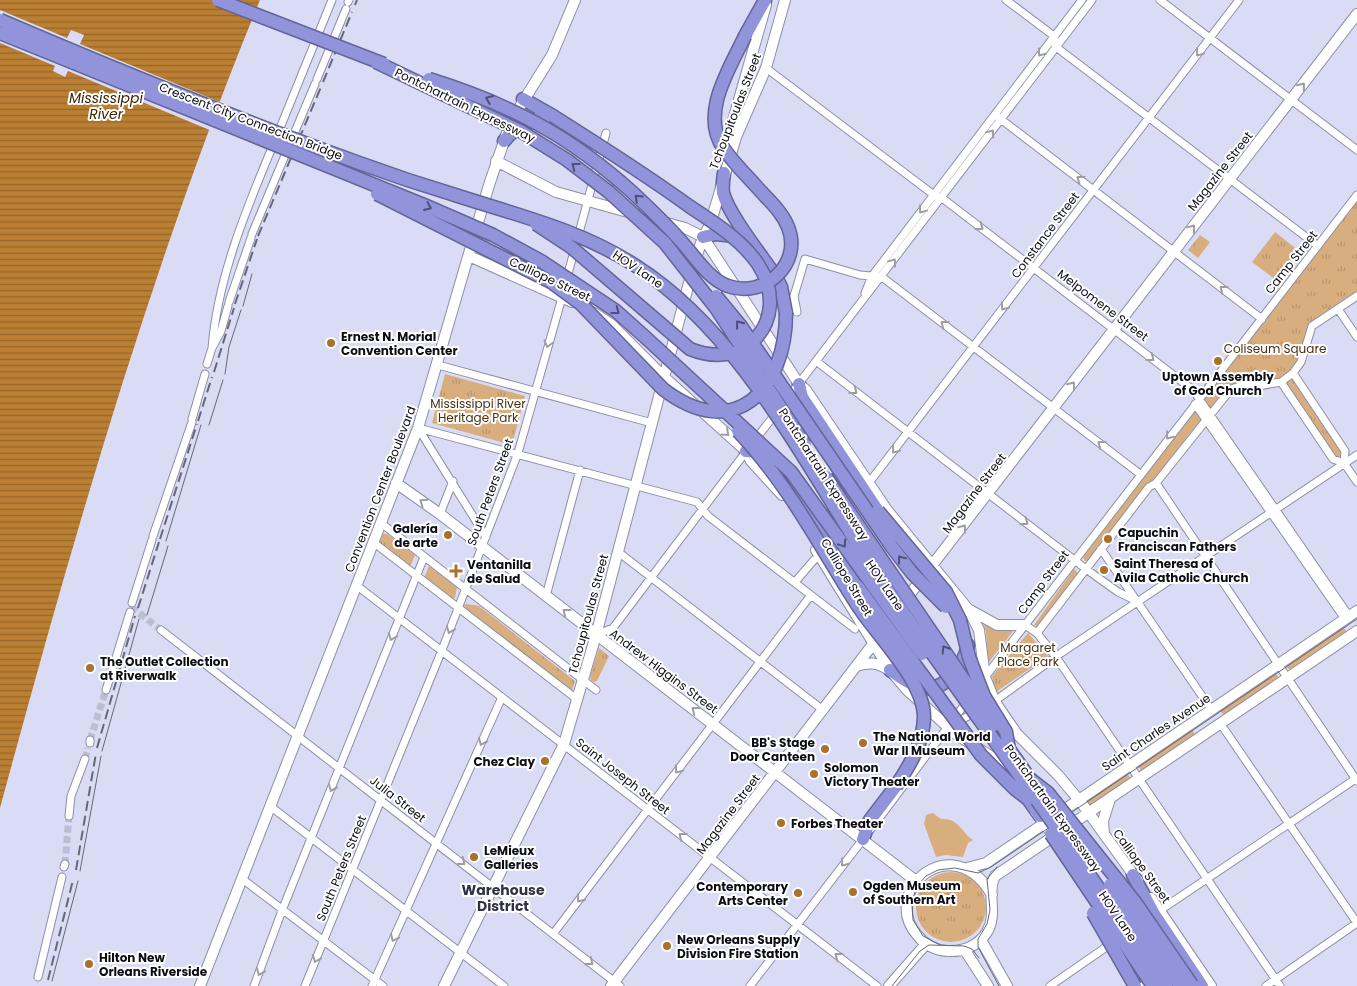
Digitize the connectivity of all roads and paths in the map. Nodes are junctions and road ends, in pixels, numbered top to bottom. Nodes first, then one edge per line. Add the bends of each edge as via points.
1 (218, 0) edge
2 (332, 0) edge
3 (575, 0) edge
4 (766, 0) edge
5 (784, 0) edge
6 (1006, 0) edge
7 (1082, 0) edge
8 (1092, 0) edge
9 (1160, 0) edge
10 (1239, 0) edge
11 (348, 4) edge
12 (1357, 14) edge
13 (0, 20) edge
14 (0, 33) edge
15 (1054, 36) junction
16 (1210, 38) junction
17 (1056, 47) junction
18 (376, 62) junction
19 (766, 68) junction
20 (523, 100) junction
21 (1291, 100) junction
22 (995, 114) junction
23 (553, 116) junction
24 (1149, 118) junction
25 (1002, 119) junction
26 (606, 133) dead end
27 (504, 141) junction
28 (286, 150) junction
29 (1357, 150) edge
30 (496, 161) junction
31 (724, 173) junction
32 (1229, 180) junction
33 (1094, 190) junction
34 (934, 195) junction
35 (1357, 195) edge
36 (942, 198) junction
37 (589, 202) junction
38 (507, 210) junction
39 (705, 233) junction
40 (665, 243) junction
41 (1318, 246) junction
42 (1174, 251) junction
43 (761, 254) junction
44 (469, 256) junction
45 (1034, 268) junction
46 (872, 276) junction
47 (882, 276) junction
48 (1357, 296) edge
49 (562, 298) junction
50 (862, 300) junction
51 (1338, 309) junction
52 (797, 312) dead end
53 (1262, 319) junction
54 (1115, 330) junction
55 (1357, 337) edge
56 (974, 346) junction
57 (212, 348) junction
58 (816, 361) junction
59 (207, 364) dead end
60 (438, 365) junction
61 (1293, 373) junction
62 (205, 374) dead end
63 (664, 377) junction
64 (1281, 382) junction
65 (799, 384) junction
66 (535, 391) junction
67 (705, 392) junction
68 (1197, 401) junction
69 (1055, 408) junction
70 (1208, 416) junction
71 (652, 423) junction
72 (418, 428) junction
73 (909, 432) junction
74 (746, 452) junction
75 (518, 453) junction
76 (1357, 455) edge
77 (1344, 463) junction
78 (580, 470) junction
79 (1140, 474) junction
80 (453, 481) junction
81 (1357, 482) edge
82 (396, 483) junction
83 (868, 484) junction
84 (1156, 484) junction
85 (636, 485) junction
86 (989, 494) junction
87 (704, 509) junction
88 (1274, 511) junction
89 (440, 514) junction
90 (381, 523) junction
91 (486, 537) junction
92 (373, 542) junction
93 (482, 547) junction
94 (1101, 549) junction
95 (618, 551) junction
96 (424, 556) junction
97 (1206, 557) junction
98 (814, 560) dead end
99 (1074, 560) junction
100 (933, 567) junction
101 (1086, 569) junction
102 (416, 575) junction
103 (651, 577) junction
104 (795, 582) junction
105 (356, 585) junction
106 (949, 586) junction
107 (466, 589) junction
108 (811, 595) junction
109 (546, 596) junction
110 (1139, 602) junction
111 (132, 603) dead end
112 (458, 607) junction
113 (968, 609) junction
114 (130, 612) dead end
115 (1350, 615) edge
116 (400, 618) junction
117 (1025, 625) junction
118 (855, 629) dead end
119 (161, 630) tunnel mouth
120 (1356, 632) edge
121 (1037, 633) junction
122 (596, 635) junction
123 (873, 645) junction
124 (442, 650) junction
125 (1056, 657) junction
126 (761, 662) junction
127 (1278, 665) junction
128 (856, 666) junction
129 (890, 670) junction
130 (984, 677) junction
131 (1287, 678) junction
132 (583, 680) junction
133 (106, 690) tunnel mouth
134 (596, 690) dead end
135 (502, 697) junction
136 (578, 700) junction
137 (995, 702) junction
138 (1211, 709) junction
139 (823, 710) junction
140 (1191, 723) junction
141 (1220, 723) junction
142 (713, 724) junction
143 (948, 727) junction
144 (298, 736) junction
145 (1201, 737) junction
146 (564, 744) junction
147 (1009, 749) junction
148 (84, 759) tunnel mouth
149 (1131, 765) junction
150 (340, 768) junction
151 (776, 772) junction
152 (1140, 779) junction
153 (1356, 779) edge
154 (1028, 799) junction
155 (1110, 799) junction
156 (381, 800) junction
157 (1078, 800) junction
158 (270, 806) junction
159 (648, 810) junction
160 (1089, 813) junction
161 (69, 816) tunnel mouth
162 (1044, 823) junction
163 (1289, 824) junction
164 (1104, 835) junction
165 (1054, 836) junction
166 (312, 838) junction
167 (863, 839) junction
168 (437, 843) junction
169 (710, 858) junction
170 (967, 868) junction
171 (352, 870) junction
172 (1133, 875) joint
173 (62, 877) dead end
174 (241, 878) junction
175 (1206, 878) junction
176 (916, 881) junction
177 (494, 887) junction
178 (1085, 887) junction
179 (992, 895) junction
180 (283, 908) junction
181 (407, 911) junction
182 (1157, 912) junction
183 (1357, 923) edge
184 (797, 925) junction
185 (553, 934) junction
186 (1121, 937) junction
187 (323, 940) junction
188 (981, 940) junction
189 (926, 944) junction
190 (964, 949) junction
191 (460, 953) junction
192 (1276, 979) junction
193 (37, 981) edge
194 (373, 983) edge
195 (615, 984) edge
196 (1140, 984) edge
197 (200, 986) edge
198 (254, 986) edge
199 (305, 986) edge
200 (383, 986) edge
201 (444, 986) edge
202 (504, 986) edge
203 (750, 986) edge
204 (877, 986) edge
205 (889, 986) edge
206 (988, 986) edge
207 (1007, 986) edge
208 (1050, 986) edge
209 (1153, 986) edge
210 (1166, 986) edge
211 (1192, 986) edge
212 (1211, 986) edge
213 (1266, 986) edge
214 (1280, 986) edge

1 - 18 highway, bridge
2 - 57 street via 254,192 232,255 220,291
3 - 20 street, Convention Center Boulevard via 552,55
4 -> 18 highway, bridge via 745,36 715,107 717,132 724,149 781,214 789,228 788,262 779,274 762,286 747,290 728,286 714,278 632,191 544,125 474,93
4 - 39 street, Tchoupitoulas Street via 705,223
5 - 19 street, Tchoupitoulas Street
6 - 15 street
7 - 15 street
8 - 17 street
9 - 16 street
10 - 16 street, Constance Street
11 - 57 street via 251,236 221,331
21 -> 12 street, Magazine Street
13 - 38 highway, Crescent City Connection Bridge, bridge via 363,164
14 - 28 highway, bridge
15 - 17 street
15 -> 22 street
16 - 21 street
16 -> 24 street, Constance Street
17 - 24 street
17 - 25 street
40 -> 18 highway, Pontchartrain Expressway, bridge via 568,160 492,116
19 - 31 street, Tchoupitoulas Street
19 - 34 street, Melpomene Street
20 - 23 highway
20 - 27 street, Convention Center Boulevard
21 - 29 street
21 - 32 street, Magazine Street
22 - 25 street
22 - 34 street
23 - 27 highway via 542,117 520,127
23 - 38 highway, bridge via 740,243 758,265 768,286 771,302 766,324 754,341 738,352 711,355 690,349 571,247
24 - 32 street
24 - 33 street, Constance Street
33 -> 25 street
36 -> 25 street
26 - 37 street, South Peters Street
27 - 30 street, Convention Center Boulevard
28 - 43 highway, bridge via 551,282 581,304 663,389 674,398 702,408 723,412 747,404 770,383 777,368 786,335 784,299 776,277
28 -> 67 highway, Pontchartrain Expressway, bridge via 493,235 541,261 616,311
30 - 37 street via 556,192
30 - 44 street, Convention Center Boulevard
31 - 39 street, Tchoupitoulas Street
31 - 43 highway via 722,186 727,202
32 - 41 street
42 -> 32 street, Magazine Street
33 - 42 street
33 - 45 street, Constance Street
34 - 36 street, Melpomene Street
34 -> 46 street
35 - 41 street, Camp Street
36 -> 45 street, Melpomene Street
47 -> 36 street
37 - 39 street
37 - 49 street, South Peters Street
38 - 210 highway, HOV Lane, bridge via 580,235 620,256 680,298 715,333 822,484 877,575
39 - 43 highway via 735,236
39 - 63 street, Tchoupitoulas Street
39 - 65 street, Calliope Street
129 -> 40 highway, bridge via 923,688 944,682 963,661 969,638 966,629 912,573 892,547 740,325
147 -> 40 highway, Pontchartrain Expressway, bridge via 940,642 879,558 716,308
41 - 53 street, Camp Street
53 -> 42 street
42 - 54 street, Magazine Street
44 - 49 street, Calliope Street
44 - 60 street, Convention Center Boulevard
45 - 54 street, Melpomene Street
45 -> 56 street, Constance Street
46 - 47 street
46 - 50 street
46 - 52 street via 805,259 794,296
47 - 50 street
56 -> 47 street
48 - 51 street
49 - 63 street, Calliope Street via 597,314 612,325
49 -> 66 street, South Peters Street
50 - 58 street
51 - 55 street
51 - 61 street via 1312,326 1301,362
53 - 68 street, Camp Street
54 -> 68 street, Melpomene Street via 1193,390
69 -> 54 street, Magazine Street
56 - 69 street
56 - 73 street, Constance Street
57 - 59 street
58 - 65 street
58 -> 73 street
60 - 66 street
60 - 72 street, Convention Center Boulevard
61 - 64 street
61 - 77 street via 1345,451
62 - 111 street
63 - 71 street, Tchoupitoulas Street
63 -> 74 street, Calliope Street
64 - 70 street via 1236,386
64 - 77 street via 1333,459
65 - 74 street
65 - 83 street, Calliope Street
65 - 147 highway, bridge via 802,397 878,511 946,592 960,620 984,696 1006,732
66 - 71 street
66 - 75 street, South Peters Street
67 -> 154 highway, Pontchartrain Expressway, bridge via 791,472
67 - 167 highway, bridge via 716,409 774,472 856,604 912,678 921,702 924,715 922,732 913,759 870,820
68 - 70 street, Melpomene Street
68 -> 79 street, Camp Street
79 -> 69 street
69 - 86 street, Magazine Street
70 - 84 street
70 - 88 street, Melpomene Street
71 - 85 street, Tchoupitoulas Street
72 - 75 street
72 - 80 street
72 - 82 street, Convention Center Boulevard
73 -> 83 street, Constance Street
73 - 86 street
74 - 87 street
74 - 123 street, Calliope Street via 788,502
74 - 154 highway, bridge via 759,452 786,478 858,587 982,755
75 - 78 street
75 - 91 street, South Peters Street
76 - 77 street
77 - 81 street
77 - 88 street
78 - 85 street
78 - 109 street
79 - 99 street, Camp Street
80 - 89 street
80 - 91 street
89 -> 82 street, Andrew Higgins Street
82 - 90 street, Convention Center Boulevard
83 - 100 street, Calliope Street
84 - 94 street via 1149,487
84 - 97 street
85 - 87 street via 697,502
85 - 95 street, Tchoupitoulas Street
86 -> 99 street
100 -> 86 street, Magazine Street
87 - 103 street
87 - 104 street via 708,516
88 - 97 street
88 - 115 street, Melpomene Street
89 - 93 street, Andrew Higgins Street
90 - 92 street, Convention Center Boulevard
90 - 96 street
91 - 93 street, South Peters Street
92 - 102 street
92 - 105 street, Convention Center Boulevard
93 - 107 street, South Peters Street
93 - 109 street, Andrew Higgins Street
94 - 101 street
94 - 110 street
95 - 103 street
95 - 122 street, Tchoupitoulas Street
96 - 102 street
96 - 107 street
97 - 110 street
97 - 127 street
98 - 104 street
99 - 101 street
99 - 117 street, Camp Street
100 - 106 street, Calliope Street
100 - 123 street, Magazine Street
101 - 110 street
101 - 121 street
102 - 112 street
102 - 116 street
103 - 122 street via 613,628
103 - 126 street
104 - 108 street
105 - 116 street, Saint Joseph Street
105 - 144 street, Convention Center Boulevard
106 - 113 street, Calliope Street
106 - 129 street via 934,583 920,591 898,630
107 - 112 street, South Peters Street
107 - 132 street
108 - 118 street
108 - 126 street
122 -> 109 street, Andrew Higgins Street
110 - 125 street
110 - 138 street
112 -> 124 street, South Peters Street
112 - 136 street
113 - 117 street, Calliope Street via 997,625
113 - 130 street, Calliope Street via 979,630
114 - 133 street
115 - 120 street, Melpomene Street
115 - 127 street, Saint Charles Avenue
116 - 124 street, Saint Joseph Street
116 -> 150 street
117 - 121 street
117 - 130 street, Camp Street
119 - 144 street, Julia Street
120 - 131 street
121 - 125 street
122 - 132 street, Tchoupitoulas Street
142 -> 122 street, Andrew Higgins Street
123 - 128 street, Magazine Street
123 - 129 street, Calliope Street
124 - 135 street, Saint Joseph Street
124 - 156 street, South Peters Street
125 - 137 street
125 - 149 street
126 - 139 street
126 - 142 street
127 - 131 street
127 - 138 street, Saint Charles Avenue
128 - 129 street via 868,662 881,664
128 - 139 street, Magazine Street
129 - 143 street, Calliope Street
130 - 137 street, Calliope Street
130 - 143 street, Camp Street
131 - 141 street
131 - 153 street
132 - 134 street
132 - 136 street, Tchoupitoulas Street
135 - 146 street, Saint Joseph Street
135 -> 168 street
136 - 146 street, Tchoupitoulas Street
137 - 143 street
137 - 157 street, Calliope Street via 1017,734
138 - 140 street, Saint Charles Avenue
138 - 141 street
139 - 151 street, Magazine Street
140 - 145 street
140 - 149 street, Saint Charles Avenue
141 - 145 street
141 - 163 street
142 - 151 street, Andrew Higgins Street
142 -> 159 street
143 - 162 street, Calliope Street via 995,759
143 - 167 street, Camp Street
144 - 150 street, Julia Street
144 - 158 street, Convention Center Boulevard
145 - 152 street
146 - 159 street, Saint Joseph Street
146 - 177 street, Tchoupitoulas Street
147 - 211 highway, Pontchartrain Expressway, bridge via 1030,779 1048,793 1135,902
148 - 161 street via 70,796
149 - 152 street
149 - 157 street, Saint Charles Avenue
150 - 156 street, Julia Street
150 -> 166 street
151 - 167 street, Andrew Higgins Street
151 - 169 street, Magazine Street
152 - 155 street
152 - 175 street
153 - 163 street
154 - 178 highway, Pontchartrain Expressway, bridge
155 - 160 street
155 - 164 street via 1102,821
156 - 168 street, Julia Street
156 - 171 street, South Peters Street
157 - 160 street, Calliope Street
157 - 162 street, Saint Charles Avenue
158 - 166 street
158 - 174 street, Convention Center Boulevard
169 -> 159 street, Saint Joseph Street
159 -> 185 street
160 - 164 street, Calliope Street
160 - 165 street
162 - 165 street, Calliope Street
162 - 170 street, Saint Charles Avenue via 986,863
163 - 175 street
163 - 183 street
164 - 172 street, Calliope Street
165 - 179 street via 995,876
165 - 186 street, Calliope Street
166 - 171 street
166 - 180 street
167 - 176 street, Andrew Higgins Street
167 -> 184 street, Camp Street
168 -> 177 street, Julia Street
168 - 181 street
169 - 184 street, Saint Joseph Street
169 - 195 street, Magazine Street
170 - 176 street, Saint Charles Avenue via 938,867
170 - 179 street via 981,878
171 - 181 street
171 - 187 street, South Peters Street
172 - 182 highway
173 - 193 street
174 - 180 street
174 - 197 street, Convention Center Boulevard
175 - 182 street
175 - 192 street
176 - 189 street via 909,895 907,910 915,933
177 - 185 street, Julia Street
177 - 191 street, Tchoupitoulas Street
178 - 196 highway, bridge via 1088,903
178 - 209 highway, Pontchartrain Expressway, bridge
179 - 188 street via 990,926
180 - 187 street
180 -> 198 street
181 - 191 street
181 -> 194 street
182 - 186 street
182 - 211 highway via 1180,953
182 - 212 street, Calliope Street
183 - 192 street
184 - 203 street, Camp Street
204 -> 184 street, Saint Joseph Street
185 -> 195 street, Julia Street
186 - 196 street, Calliope Street
186 - 208 street
187 - 194 street
187 -> 199 street, South Peters Street
188 - 190 street
188 - 207 street
189 - 190 street via 944,951
189 - 205 street
190 - 206 street
191 - 201 street, Tchoupitoulas Street
191 - 202 street
192 - 213 street
192 - 214 street
194 - 200 street

